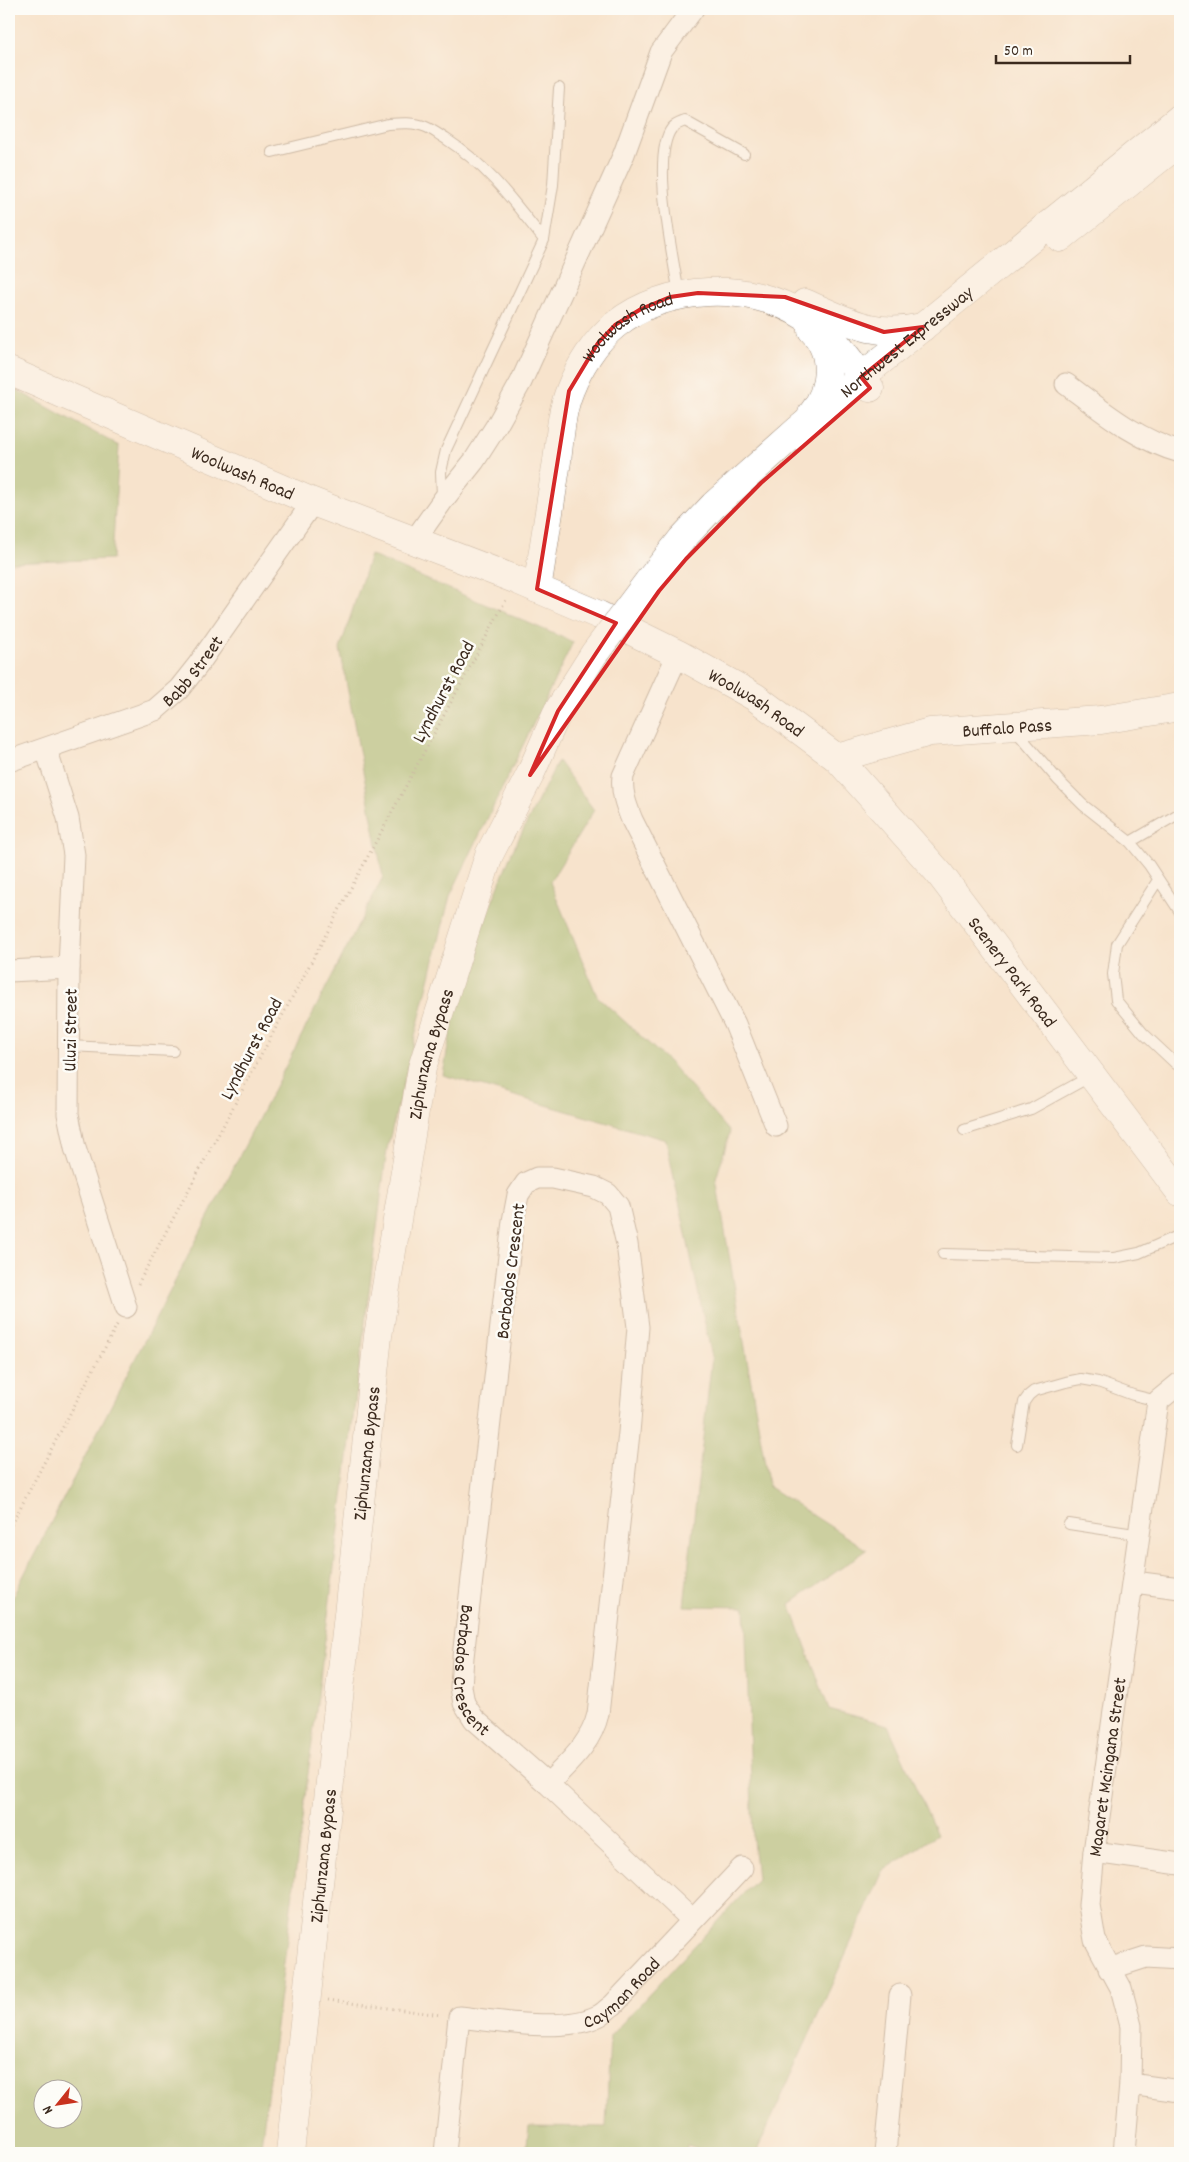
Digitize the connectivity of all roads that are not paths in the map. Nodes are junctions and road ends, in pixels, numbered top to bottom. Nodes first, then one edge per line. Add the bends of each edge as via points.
1 (693, 9) edge
2 (560, 88) dead end
3 (1180, 118) edge
4 (1180, 142) edge
5 (272, 152) dead end
6 (744, 154) dead end
7 (544, 240) junction
8 (679, 296) junction
9 (752, 296) junction
10 (783, 304) junction
11 (923, 327) junction
12 (9, 371) edge
13 (865, 382) junction
14 (1066, 384) dead end
15 (798, 430) junction
16 (1180, 452) edge
17 (442, 500) junction
18 (313, 502) junction
19 (414, 541) junction
20 (527, 584) junction
21 (653, 586) junction
22 (678, 654) junction
23 (1180, 707) edge
24 (1011, 725) junction
25 (46, 749) junction
26 (837, 758) junction
27 (9, 761) edge
28 (1180, 813) edge
29 (1130, 842) junction
30 (1158, 880) junction
31 (1180, 912) edge
32 (69, 968) junction
33 (9, 971) edge
34 (69, 1046) junction
35 (173, 1051) dead end
36 (1180, 1065) edge
37 (1092, 1076) junction
38 (776, 1126) dead end
39 (964, 1130) dead end
40 (1180, 1192) edge
41 (1180, 1235) edge
42 (943, 1254) dead end
43 (126, 1307) road end
44 (1180, 1383) edge
45 (1158, 1401) junction
46 (1017, 1445) dead end
47 (1069, 1524) dead end
48 (1141, 1535) junction
49 (1134, 1582) junction
50 (1180, 1588) edge
51 (548, 1784) junction
52 (1094, 1852) junction
53 (1180, 1864) edge
54 (742, 1868) dead end
55 (692, 1920) junction
56 (1180, 1960) edge
57 (1109, 1969) junction
58 (900, 1995) dead end
59 (1130, 2084) junction
60 (1180, 2091) edge
61 (290, 2153) edge
62 (445, 2153) edge
63 (885, 2153) edge
64 (1124, 2153) edge

1 - 17 street via 661,52 624,154 521,382 498,426
2 - 7 lane via 553,186
3 - 11 main road, Northwest Expressway
4 - 13 main road, Northwest Expressway
5 - 7 lane via 388,124 408,123 426,127 482,165
6 - 8 lane via 685,121 667,136 664,196
7 - 17 lane via 446,450 441,472
8 - 9 main road, Woolwash Road via 722,292
8 - 20 main road, Woolwash Road via 641,309 614,325 582,364 569,391
9 - 10 main road, Woolwash Road
9 - 11 main road via 785,297 861,327 884,332 904,332
10 - 13 main road, Woolwash Road via 822,329 842,349
10 - 15 main road via 814,333 828,362 823,395
11 - 13 main road, Northwest Expressway
12 - 18 main road, Woolwash Road
13 - 15 main road, Northwest Expressway
13 - 21 main road, Northwest Expressway via 693,552
14 - 16 street via 1129,428
15 - 21 main road, Northwest Expressway via 714,505 682,539
17 - 19 street
18 - 19 main road, Woolwash Road
18 - 25 street, Babb Street via 178,689 155,710
19 - 20 main road, Woolwash Road
20 - 22 main road, Woolwash Road via 599,614
21 - 61 main road, Ziphunzana Bypass via 564,715 489,855 422,1068 378,1336
22 - 26 main road, Woolwash Road via 756,697
22 - 38 street via 623,776 624,801 735,1024
23 - 24 main road, Buffalo Pass via 1101,720
24 - 26 main road, Buffalo Pass via 930,732
24 - 29 lane via 1083,805
25 - 27 street, Babb Street
25 - 32 street, Uluzi Street via 68,818 74,855
26 - 37 main road, Scenery Park Road via 939,873
28 - 29 lane
29 - 30 lane
30 - 31 lane
30 - 36 lane via 1117,944 1113,974 1116,1000 1143,1033
32 - 33 street
32 - 34 street, Uluzi Street
34 - 35 lane
34 - 43 street, Uluzi Street via 68,1114 74,1148
37 - 39 lane via 1031,1109
37 - 40 main road, Scenery Park Road
41 - 42 lane via 1139,1253 1114,1258
44 - 45 street
45 - 46 lane via 1098,1382 1081,1379 1066,1382 1029,1395 1024,1402
45 - 48 street, Magaret Mcingana Street
47 - 48 lane
48 - 49 street, Magaret Mcingana Street
49 - 50 street
49 - 52 street, Magaret Mcingana Street
51 - 51 street, Barbados Crescent via 474,1719 464,1703 461,1687 513,1221 518,1195 526,1183 537,1178 594,1187 608,1194 618,1206 627,1244 638,1327 598,1714 588,1741
51 - 55 street, Barbados Crescent
52 - 53 street
52 - 57 street, Magaret Mcingana Street via 1089,1905 1095,1940
54 - 55 street, Cayman Road
55 - 62 street, Cayman Road via 598,2016 581,2022 547,2025 459,2017
56 - 57 street via 1146,1957
57 - 59 street, Magaret Mcingana Street via 1121,1988 1131,2026
58 - 63 street
59 - 60 street
59 - 64 street, Magaret Mcingana Street

